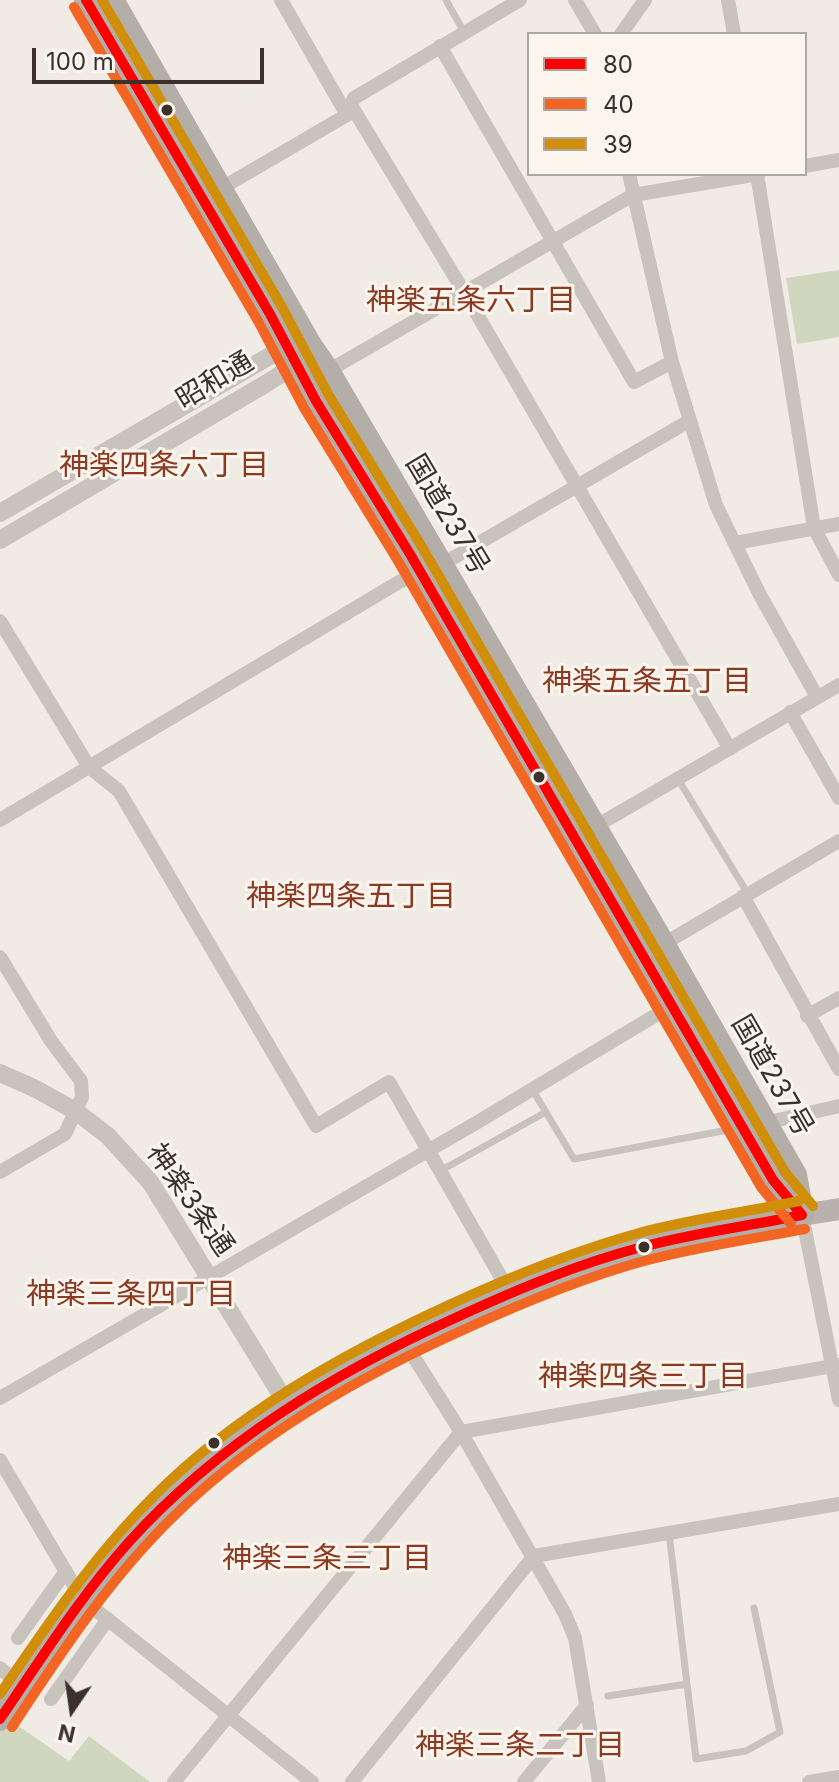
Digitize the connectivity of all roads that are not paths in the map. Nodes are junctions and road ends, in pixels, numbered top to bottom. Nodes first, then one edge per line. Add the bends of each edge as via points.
1 (86, 0) edge
2 (112, 0) edge
3 (281, 0) edge
4 (446, 0) edge
5 (520, 0) edge
6 (575, 0) edge
7 (645, 0) edge
8 (728, 0) edge
9 (464, 32) junction
10 (594, 32) edge
11 (622, 32) edge
12 (734, 32) edge
13 (440, 46) junction
14 (349, 110) junction
15 (839, 160) edge
16 (807, 166) edge
17 (629, 176) edge
18 (746, 176) edge
19 (758, 176) edge
20 (220, 189) junction
21 (633, 195) junction
22 (553, 239) junction
23 (464, 292) junction
24 (300, 360) junction
25 (672, 362) junction
26 (328, 371) junction
27 (689, 421) junction
28 (577, 488) junction
29 (0, 513) edge
30 (839, 524) edge
31 (814, 528) junction
32 (0, 540) edge
33 (735, 543) junction
34 (431, 570) junction
35 (839, 575) edge
36 (0, 621) edge
37 (839, 685) edge
38 (817, 697) junction
39 (790, 712) junction
40 (730, 749) junction
41 (89, 767) junction
42 (678, 778) junction
43 (839, 798) edge
44 (0, 820) edge
45 (583, 833) junction
46 (839, 841) edge
47 (746, 895) junction
48 (653, 951) junction
49 (0, 957) edge
50 (839, 998) edge
51 (681, 1000) junction
52 (807, 1016) junction
53 (839, 1069) edge
54 (0, 1073) edge
55 (532, 1089) junction
56 (839, 1106) edge
57 (77, 1112) junction
58 (546, 1112) junction
59 (754, 1125) junction
60 (428, 1150) junction
61 (440, 1171) junction
62 (0, 1172) edge
63 (839, 1209) edge
64 (802, 1215) junction
65 (210, 1278) junction
66 (510, 1293) junction
67 (403, 1340) junction
68 (836, 1365) edge
69 (0, 1398) edge
70 (839, 1400) edge
71 (288, 1406) junction
72 (461, 1432) junction
73 (0, 1460) edge
74 (839, 1504) edge
75 (669, 1533) junction
76 (534, 1556) junction
77 (66, 1571) junction
78 (82, 1599) junction
79 (754, 1608) dead end
80 (108, 1619) junction
81 (18, 1638) dead end
82 (0, 1668) edge
83 (687, 1684) junction
84 (608, 1696) dead end
85 (51, 1699) dead end
86 (10, 1704) edge
87 (587, 1705) junction
88 (230, 1714) junction
89 (839, 1777) edge
90 (174, 1782) edge
91 (312, 1782) edge
92 (352, 1782) edge
93 (524, 1782) edge
94 (599, 1782) edge
95 (809, 1782) edge

1 - 24 highway, 国道237号
2 - 20 highway, 国道237号
3 - 14 street
4 - 9 lane
5 - 9 street
6 - 10 street
7 - 11 street
8 - 12 street
9 - 13 street
13 - 14 street via 354,98
13 - 22 street
14 - 20 street
14 - 23 street
15 - 16 street
17 - 21 street
18 - 21 street
19 - 31 street
20 - 24 highway, 国道237号
21 - 22 street
21 - 25 street
22 - 23 street
22 - 25 street via 634,382
23 - 26 street
23 - 28 street
24 - 26 highway, 国道237号
24 - 29 street, 昭和通
24 - 32 street, 昭和通
24 - 34 highway, 国道237号
25 - 27 street
26 - 34 highway, 国道237号
27 - 28 street
27 - 33 street via 716,505
28 - 34 street
28 - 40 street
30 - 31 street
31 - 33 street
31 - 35 street
33 - 38 street
34 - 41 street via 399,582
34 - 45 highway, 国道237号
36 - 41 street
37 - 38 street
38 - 39 street
39 - 40 street
39 - 43 street
40 - 42 street
41 - 44 street
41 - 60 street via 119,791 316,1126 389,1082
42 - 45 street
42 - 47 lane
45 - 48 highway, 国道237号
46 - 47 street
47 - 48 street
47 - 52 street
48 - 51 highway, 国道237号
49 - 57 street via 81,1081
50 - 52 street
51 - 55 street
51 - 59 highway, 国道237号
52 - 53 street
54 - 57 street, 神楽3条通
55 - 58 lane
55 - 60 street
56 - 59 street
57 - 62 street via 65,1134
57 - 65 street, 神楽3条通 via 108,1136 151,1183
58 - 59 lane via 574,1159
58 - 61 lane
59 - 64 highway, 国道237号 via 773,1180
60 - 61 street
60 - 65 street
61 - 66 street
63 - 64 main road
64 - 66 highway via 644,1246
64 - 68 street
65 - 69 street
65 - 71 street, 神楽3条通
66 - 67 highway
67 - 71 highway
67 - 72 street
68 - 70 street
68 - 72 street
71 - 78 highway via 182,1489 129,1541
72 - 76 street
72 - 88 street
73 - 77 street
74 - 75 street
75 - 76 street
75 - 83 lane
76 - 87 street via 575,1638
76 - 92 street
77 - 78 street
77 - 81 street
78 - 80 street
78 - 86 highway
79 - 83 lane via 780,1732 746,1751 696,1759
80 - 85 street
80 - 88 street
82 - 86 street
83 - 84 lane
87 - 93 street
87 - 94 street
88 - 90 street
88 - 91 street
89 - 95 street

